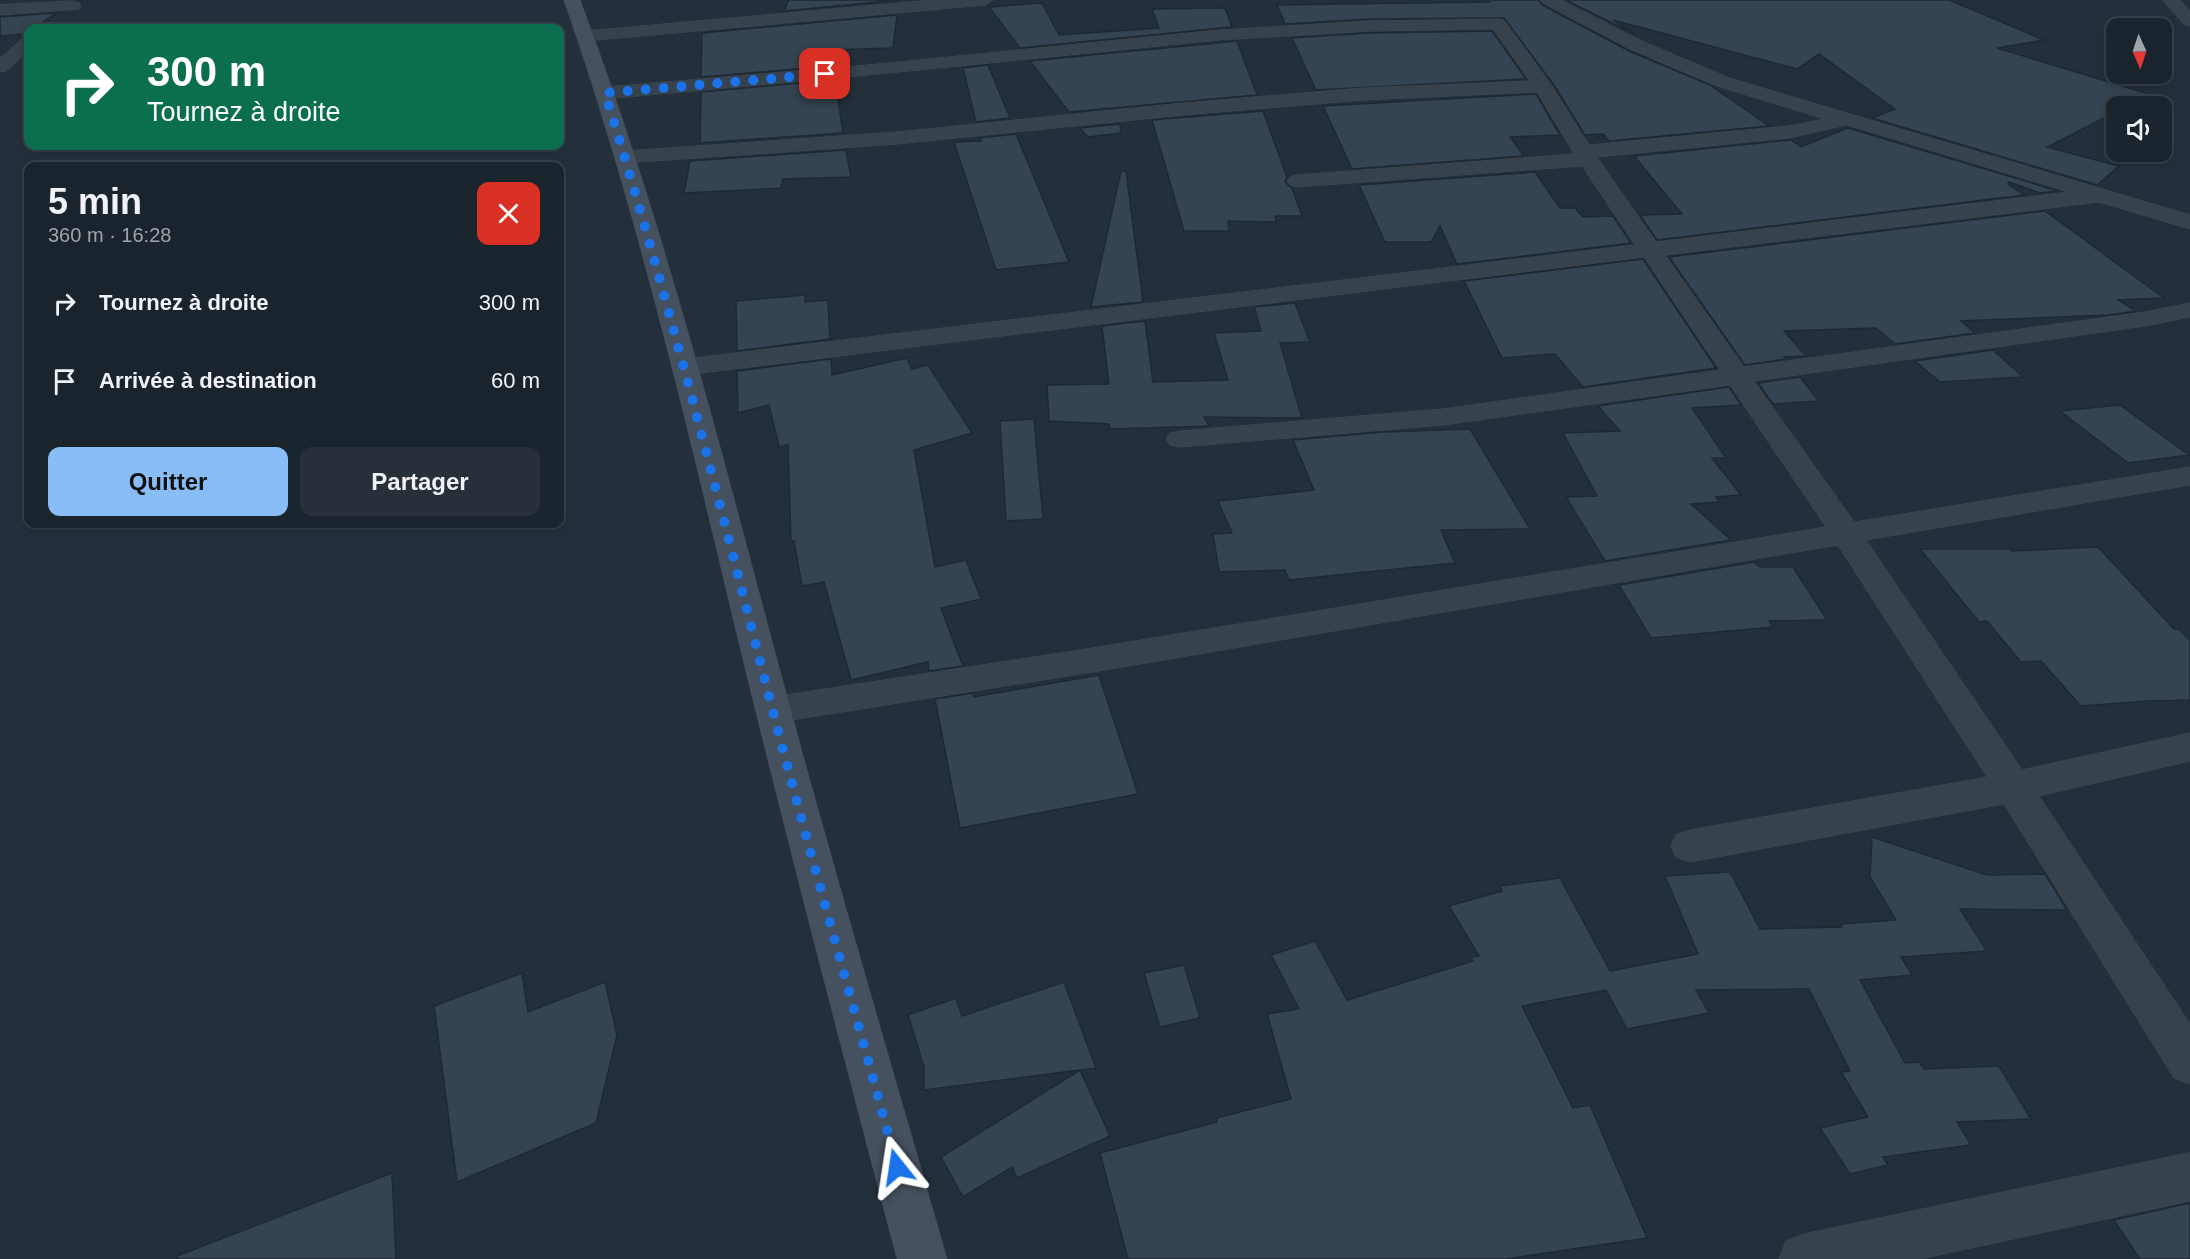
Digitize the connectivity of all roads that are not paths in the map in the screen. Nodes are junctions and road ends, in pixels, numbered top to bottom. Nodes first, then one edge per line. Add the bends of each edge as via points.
1 (572, 0) edge
2 (984, 0) edge
3 (1549, 0) edge
4 (2171, 0) edge
5 (79, 3) edge
6 (868, 5) edge
7 (0, 10) edge
8 (2190, 21) edge
9 (53, 22) dead end
10 (586, 36) junction
11 (24, 46) edge
12 (0, 67) edge
13 (1543, 86) junction
14 (605, 93) junction
15 (1847, 120) junction
16 (1586, 155) junction
17 (625, 157) junction
18 (1297, 181) dead end
19 (2101, 195) junction
20 (2190, 222) edge
21 (1652, 249) junction
22 (2190, 310) edge
23 (685, 367) junction
24 (1739, 376) junction
25 (1180, 439) dead end
26 (2190, 476) edge
27 (1845, 534) junction
28 (772, 710) junction
29 (2190, 747) edge
30 (2013, 787) junction
31 (1690, 846) dead end
32 (2190, 1063) edge
33 (2190, 1177) edge
34 (922, 1259) edge
35 (1804, 1259) edge

1 - 10 street
2 - 6 street
3 - 15 street via 1636,45 1723,82
4 - 8 street
5 - 7 street
5 - 9 street
6 - 10 street
10 - 14 street
11 - 12 street
13 - 14 street via 1498,24 1219,34
13 - 16 street
13 - 17 street via 1363,94 897,138
14 - 17 street
15 - 16 street via 1790,132
15 - 19 street
16 - 18 street
16 - 21 street
17 - 23 street
19 - 20 street
19 - 21 street
21 - 23 street
21 - 24 street
22 - 24 street
23 - 28 street
24 - 25 street via 1443,417
24 - 27 street
26 - 27 street
27 - 28 street
27 - 30 street
28 - 34 street
29 - 30 street
30 - 31 street
30 - 32 street
33 - 35 street

